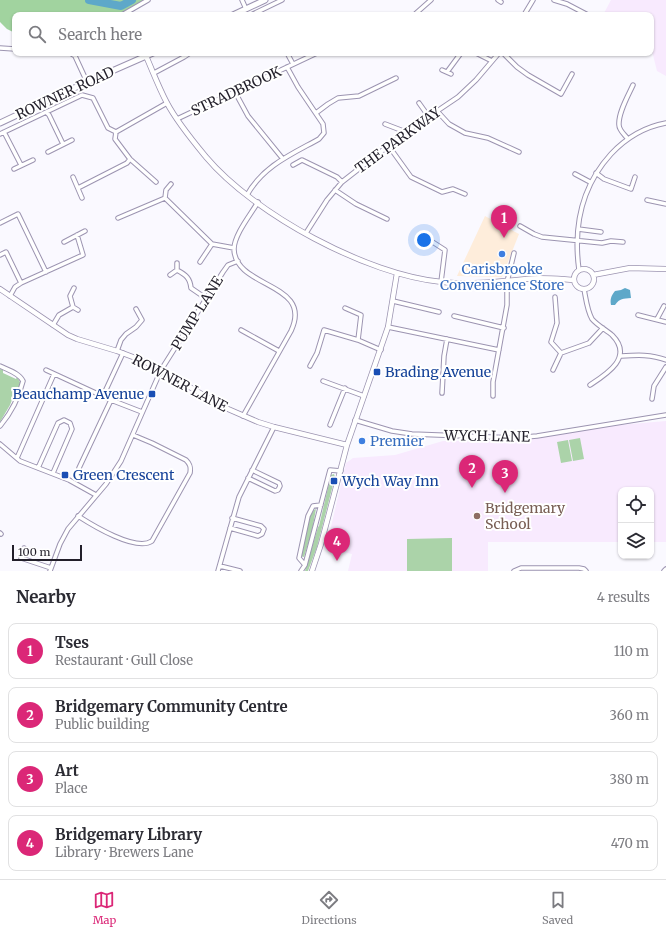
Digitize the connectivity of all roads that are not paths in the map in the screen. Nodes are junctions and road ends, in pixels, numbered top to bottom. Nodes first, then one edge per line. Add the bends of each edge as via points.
1 (148, 0) edge
2 (242, 0) edge
3 (265, 0) edge
4 (282, 0) edge
5 (431, 0) edge
6 (533, 0) edge
7 (554, 0) edge
8 (246, 9) junction
9 (127, 12) edge
10 (240, 12) edge
11 (257, 12) edge
12 (417, 12) edge
13 (526, 12) edge
14 (582, 12) edge
15 (0, 48) edge
16 (12, 49) edge
17 (75, 56) edge
18 (146, 56) joint
19 (186, 56) edge
20 (289, 56) edge
21 (310, 56) edge
22 (459, 56) edge
23 (482, 56) edge
24 (496, 56) edge
25 (506, 56) edge
26 (492, 61) junction
27 (293, 64) junction
28 (287, 67) junction
29 (442, 70) dead end
30 (154, 72) junction
31 (572, 74) dead end
32 (396, 78) dead end
33 (87, 82) junction
34 (633, 85) dead end
35 (235, 92) junction
36 (167, 103) junction
37 (419, 104) dead end
38 (437, 111) junction
39 (46, 112) junction
40 (316, 113) junction
41 (429, 117) junction
42 (177, 119) junction
43 (0, 123) edge
44 (666, 123) edge
45 (385, 124) dead end
46 (116, 132) junction
47 (406, 132) junction
48 (2, 133) edge
49 (627, 138) junction
50 (72, 140) dead end
51 (63, 144) junction
52 (388, 145) junction
53 (48, 152) dead end
54 (519, 152) dead end
55 (130, 159) junction
56 (283, 159) junction
57 (33, 160) dead end
58 (21, 165) junction
59 (294, 165) dead end
60 (14, 169) dead end
61 (596, 173) junction
62 (575, 174) dead end
63 (73, 177) dead end
64 (635, 177) dead end
65 (156, 182) dead end
66 (342, 182) junction
67 (590, 182) junction
68 (171, 184) dead end
69 (78, 188) junction
70 (335, 190) junction
71 (465, 194) dead end
72 (247, 195) junction
73 (82, 198) dead end
74 (165, 198) junction
75 (647, 200) dead end
76 (258, 202) junction
77 (666, 204) edge
78 (118, 218) dead end
79 (387, 219) dead end
80 (0, 223) edge
81 (520, 226) dead end
82 (578, 229) junction
83 (85, 231) dead end
84 (600, 232) dead end
85 (306, 234) junction
86 (77, 235) junction
87 (577, 240) junction
88 (431, 241) dead end
89 (64, 242) dead end
90 (623, 242) dead end
91 (212, 244) junction
92 (234, 248) junction
93 (514, 253) dead end
94 (0, 254) edge
95 (238, 261) junction
96 (200, 262) dead end
97 (177, 263) dead end
98 (666, 269) edge
99 (177, 270) junction
100 (579, 270) junction
101 (46, 272) junction
102 (398, 273) junction
103 (170, 275) dead end
104 (593, 275) junction
105 (574, 280) junction
106 (21, 282) junction
107 (441, 282) junction
108 (507, 282) junction
109 (74, 288) dead end
110 (584, 289) junction
111 (0, 290) edge
112 (10, 296) junction
113 (555, 298) dead end
114 (207, 299) junction
115 (393, 301) junction
116 (664, 306) dead end
117 (73, 307) junction
118 (346, 308) dead end
119 (136, 309) dead end
120 (78, 310) dead end
121 (439, 312) dead end
122 (638, 315) dead end
123 (454, 316) dead end
124 (658, 320) junction
125 (666, 322) edge
126 (53, 325) junction
127 (388, 327) junction
128 (504, 328) junction
129 (603, 328) junction
130 (242, 330) dead end
131 (447, 339) junction
132 (358, 340) junction
133 (117, 350) junction
134 (381, 350) junction
135 (499, 350) junction
136 (279, 351) junction
137 (123, 353) junction
138 (561, 353) junction
139 (620, 356) junction
140 (666, 360) edge
141 (0, 366) edge
142 (310, 366) dead end
143 (666, 367) edge
144 (46, 370) dead end
145 (161, 370) junction
146 (553, 370) dead end
147 (54, 374) junction
148 (323, 381) dead end
149 (590, 385) dead end
150 (345, 388) junction
151 (442, 393) dead end
152 (103, 396) junction
153 (364, 396) junction
154 (493, 396) dead end
155 (652, 398) dead end
156 (111, 400) junction
157 (142, 412) junction
158 (243, 416) junction
159 (666, 416) edge
160 (355, 420) junction
161 (330, 425) dead end
162 (0, 426) edge
163 (274, 428) junction
164 (133, 435) junction
165 (0, 444) edge
166 (347, 444) junction
167 (16, 458) junction
168 (38, 468) junction
169 (79, 468) dead end
170 (252, 470) junction
171 (340, 471) junction
172 (53, 473) junction
173 (248, 478) junction
174 (96, 495) junction
175 (321, 505) junction
176 (78, 516) junction
177 (232, 518) junction
178 (230, 528) junction
179 (24, 548) dead end
180 (305, 564) junction
181 (220, 566) junction
182 (666, 569) edge
183 (50, 570) edge
184 (218, 571) edge
185 (240, 571) edge
186 (301, 571) edge
187 (312, 571) edge
188 (514, 571) edge
189 (586, 571) edge
190 (664, 571) edge

1 - 9 street
2 - 8 street
3 - 8 main road
4 - 11 street
5 - 12 street
6 - 13 street
7 - 14 street
8 - 10 main road
15 - 16 street
17 - 33 street
18 - 30 street
18 - 33 main road, ROWNER ROAD
19 - 30 street
20 - 27 street
21 - 27 street, STRADBROOK
22 - 29 street via 449,73
23 - 26 street
24 - 26 street, THE PARKWAY
25 - 31 street via 528,75 561,94
26 - 38 street, THE PARKWAY via 466,90
27 - 28 street, STRADBROOK
28 - 35 street, STRADBROOK
28 - 40 street
30 - 36 street
32 - 40 street via 359,96 338,98
33 - 43 main road, ROWNER ROAD
34 - 49 street via 623,105 619,124
35 - 42 street, STRADBROOK
35 - 56 street via 248,116
36 - 42 street
36 - 46 street
37 - 41 street
38 - 41 street, THE PARKWAY
38 - 54 street via 449,124 465,133 488,138
39 - 46 street via 82,95 93,98 108,128
39 - 48 street
39 - 51 street
40 - 56 street via 324,127 322,136
41 - 47 street, THE PARKWAY
42 - 72 street via 207,158
44 - 49 street via 648,127
45 - 47 street
46 - 55 street via 115,139
47 - 52 street, THE PARKWAY
48 - 58 street
49 - 61 street
50 - 51 street
51 - 53 street
52 - 66 street, THE PARKWAY
52 - 71 street via 411,177 442,192 453,189
55 - 65 street
55 - 69 street via 127,163
56 - 72 street via 263,174
57 - 58 street
58 - 60 street
59 - 66 street via 302,160
61 - 64 street via 604,179 630,189
61 - 67 street
62 - 67 street
63 - 69 street
66 - 70 street, THE PARKWAY
67 - 82 street via 584,196
68 - 74 street via 166,190
69 - 73 street
70 - 79 street
70 - 85 street, THE PARKWAY
72 - 76 street
74 - 78 street
74 - 91 street
75 - 77 street
76 - 85 street
76 - 92 street via 238,235
80 - 101 street via 18,214
81 - 87 street via 542,237
82 - 84 street
82 - 87 street
83 - 86 street
85 - 102 street via 352,257
86 - 89 street
86 - 101 street via 83,255
87 - 90 street
87 - 100 street
88 - 107 street via 446,250
91 - 92 street
91 - 96 street
92 - 95 street
93 - 108 street
94 - 106 street via 6,252
95 - 114 street, PUMP LANE via 228,265
95 - 136 street via 247,273 285,294 291,301 296,315 295,324
97 - 99 street
98 - 104 street via 630,268
99 - 103 street
99 - 114 street via 189,275 190,289
100 - 104 street via 588,270
100 - 105 street
101 - 106 street
102 - 107 street
102 - 115 street
104 - 110 street via 593,283
105 - 108 street via 526,279
105 - 110 street via 576,285
106 - 112 street
107 - 108 street
108 - 128 street
109 - 117 street via 70,296
110 - 129 street via 593,320
111 - 112 street, ROWNER LANE
112 - 126 street, ROWNER LANE
113 - 138 street via 557,323 551,342
114 - 145 street, PUMP LANE
115 - 121 street
115 - 127 street
116 - 124 street
117 - 120 street
117 - 126 street via 59,315
118 - 132 street via 360,315
119 - 133 street via 142,320 126,334
122 - 124 street
123 - 128 street
124 - 125 street
126 - 133 street, ROWNER LANE via 77,339
127 - 131 street
127 - 134 street
128 - 135 street
129 - 138 street via 588,343
129 - 139 street via 613,337
130 - 136 street
131 - 135 street
131 - 151 street
132 - 134 street
132 - 142 street via 324,330
133 - 137 street, ROWNER LANE
134 - 153 street
135 - 154 street
136 - 158 street
137 - 145 street, ROWNER LANE
137 - 152 street
138 - 146 street
139 - 140 street via 644,354
139 - 149 street via 610,372
141 - 162 street via 15,373 23,381 12,410
143 - 155 street via 654,386
144 - 147 street
145 - 157 street
145 - 158 street, ROWNER LANE
147 - 152 street
147 - 167 street
148 - 150 street
150 - 153 street
150 - 161 street
152 - 156 street
153 - 160 street
156 - 157 street
156 - 169 street
157 - 164 street
158 - 163 street, ROWNER LANE
159 - 160 street, WYCH LANE via 514,438 412,434
160 - 166 street
163 - 166 street, ROWNER LANE
163 - 170 street
164 - 174 street via 116,470
164 - 176 street via 186,460 191,468 152,541 139,544 121,538
165 - 167 street
166 - 171 street
167 - 168 street
168 - 172 street
168 - 172 street via 58,423 64,420 70,423 72,429
170 - 173 street
170 - 173 street via 279,483 280,486 275,491
171 - 175 street via 330,470
171 - 187 street
172 - 174 street
173 - 177 street
174 - 176 street
175 - 180 street
175 - 180 street via 313,506 308,516 299,558
176 - 183 street via 64,536
177 - 178 street
177 - 178 street via 264,529 258,536
178 - 181 street
179 - 183 street via 20,558
180 - 186 street
181 - 184 street
181 - 185 street
182 - 190 street
188 - 189 street via 521,568 579,568

